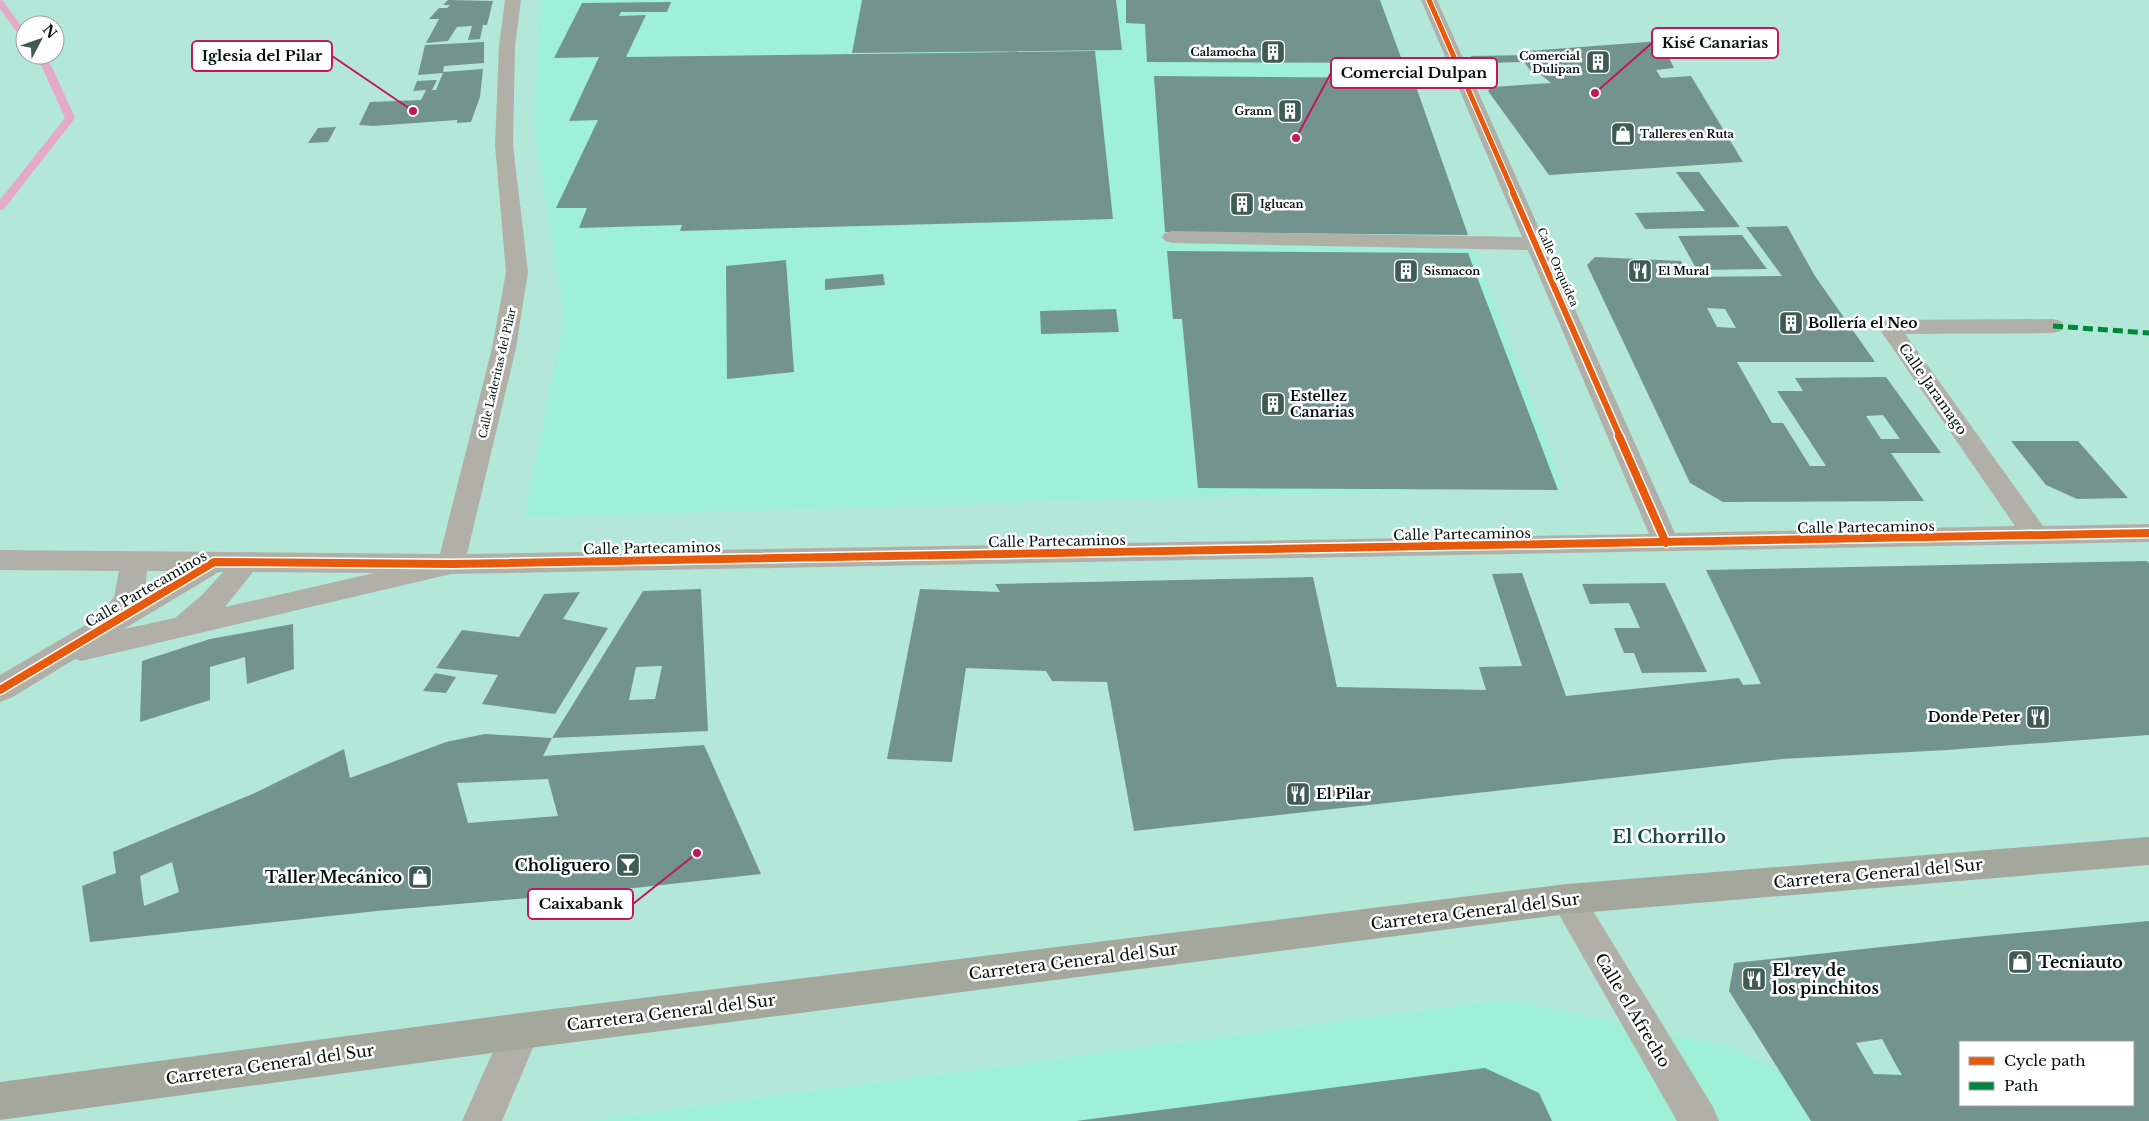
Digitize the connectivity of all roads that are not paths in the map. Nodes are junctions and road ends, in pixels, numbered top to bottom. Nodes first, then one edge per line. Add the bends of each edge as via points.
1 (513, 0) edge
2 (1429, 0) edge
3 (1172, 237) dead end
4 (1536, 244) junction
5 (2053, 326) dead end
6 (2149, 533) edge
7 (2035, 536) junction
8 (1666, 543) junction
9 (0, 560) edge
10 (134, 562) junction
11 (214, 562) junction
12 (244, 562) junction
13 (451, 564) junction
14 (104, 628) junction
15 (178, 628) junction
16 (58, 655) junction
17 (0, 690) edge
18 (2149, 851) edge
19 (1566, 899) junction
20 (521, 1031) junction
21 (0, 1101) edge
22 (482, 1121) edge
23 (1699, 1121) edge

1 - 13 street, Calle Laderitas del Pilar via 506,46 504,145 518,272 504,348
2 - 4 street, Calle Orquídea
3 - 4 street
4 - 8 street, Calle Orquídea
5 - 7 street, Calle Jaramago via 1889,327
6 - 7 street, Calle Partecaminos
7 - 8 street, Calle Partecaminos
8 - 13 street, Calle Partecaminos
9 - 10 street
10 - 11 street
10 - 14 street via 132,592
11 - 12 street, Calle Partecaminos
11 - 14 street, Calle Partecaminos
12 - 13 street, Calle Partecaminos
12 - 15 street via 228,588
13 - 15 street
14 - 16 street, Calle Partecaminos
15 - 16 street
16 - 17 street, Calle Partecaminos
18 - 19 main road, Carretera General del Sur
19 - 20 main road, Carretera General del Sur
19 - 23 street, Calle el Afrecho
20 - 21 main road, Carretera General del Sur
20 - 22 street

